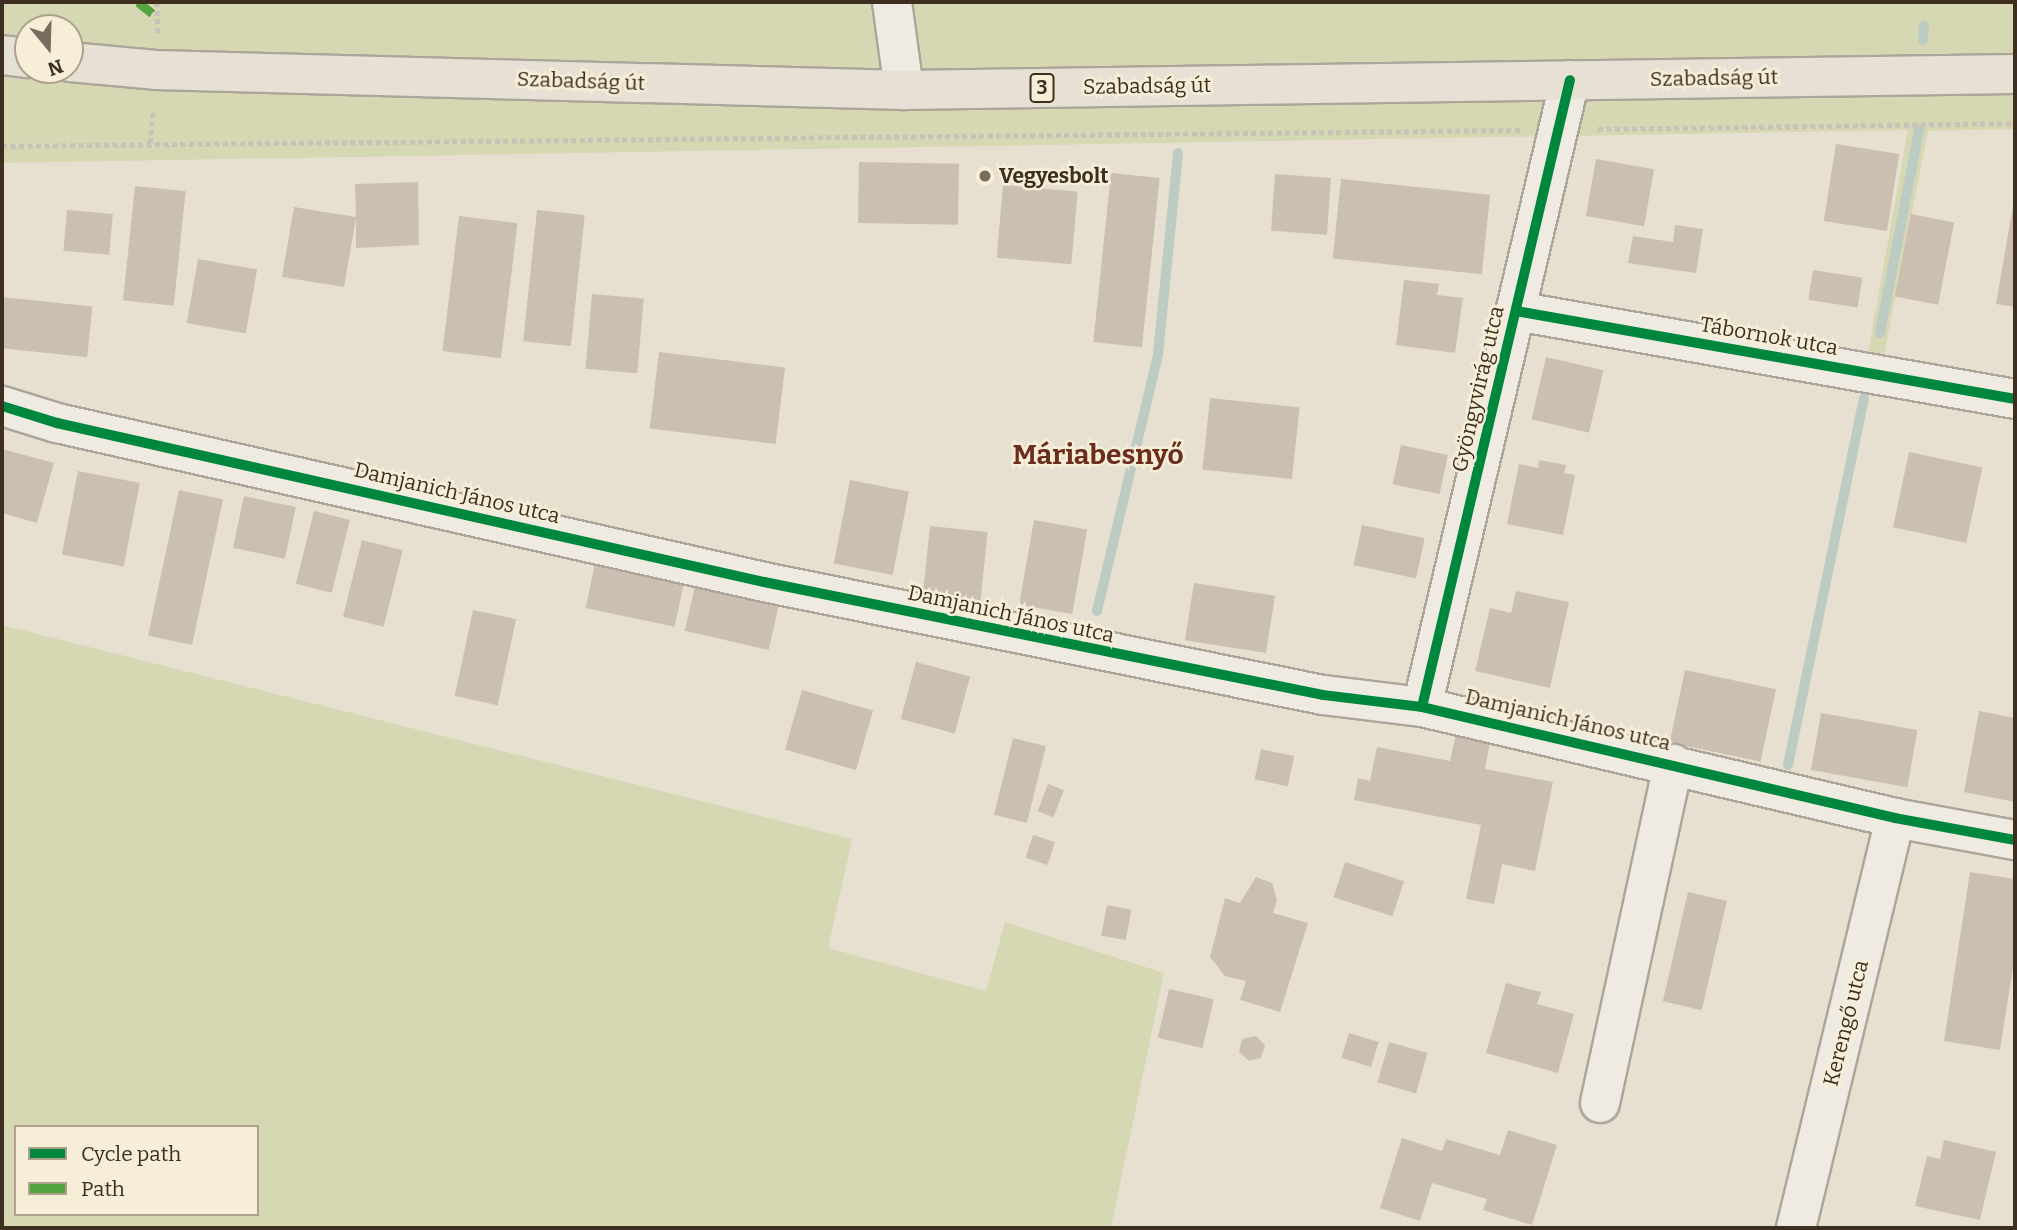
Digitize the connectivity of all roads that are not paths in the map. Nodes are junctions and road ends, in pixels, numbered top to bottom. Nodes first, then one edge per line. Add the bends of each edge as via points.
1 (892, 2) edge
2 (84, 63) edge
3 (2015, 74) edge
4 (1570, 80) junction
5 (904, 90) junction
6 (1516, 310) junction
7 (2015, 399) edge
8 (2, 406) edge
9 (1422, 708) junction
10 (1673, 764) junction
11 (1895, 818) junction
12 (2015, 840) edge
13 (1600, 1103) dead end
14 (1796, 1228) edge

1 - 5 street
2 - 5 main road, Szabadság út / 3 via 156,70
3 - 4 main road, Szabadság út / 3
4 - 5 main road, Szabadság út / 3
4 - 6 street, Gyöngyvirág utca
6 - 7 street, Tábornok utca
6 - 9 street, Gyöngyvirág utca
8 - 9 street, Damjanich János utca via 57,423 858,602 1323,695
9 - 10 street, Damjanich János utca
10 - 11 street, Damjanich János utca
10 - 13 street
11 - 12 street, Damjanich János utca
11 - 14 street, Kerengő utca

